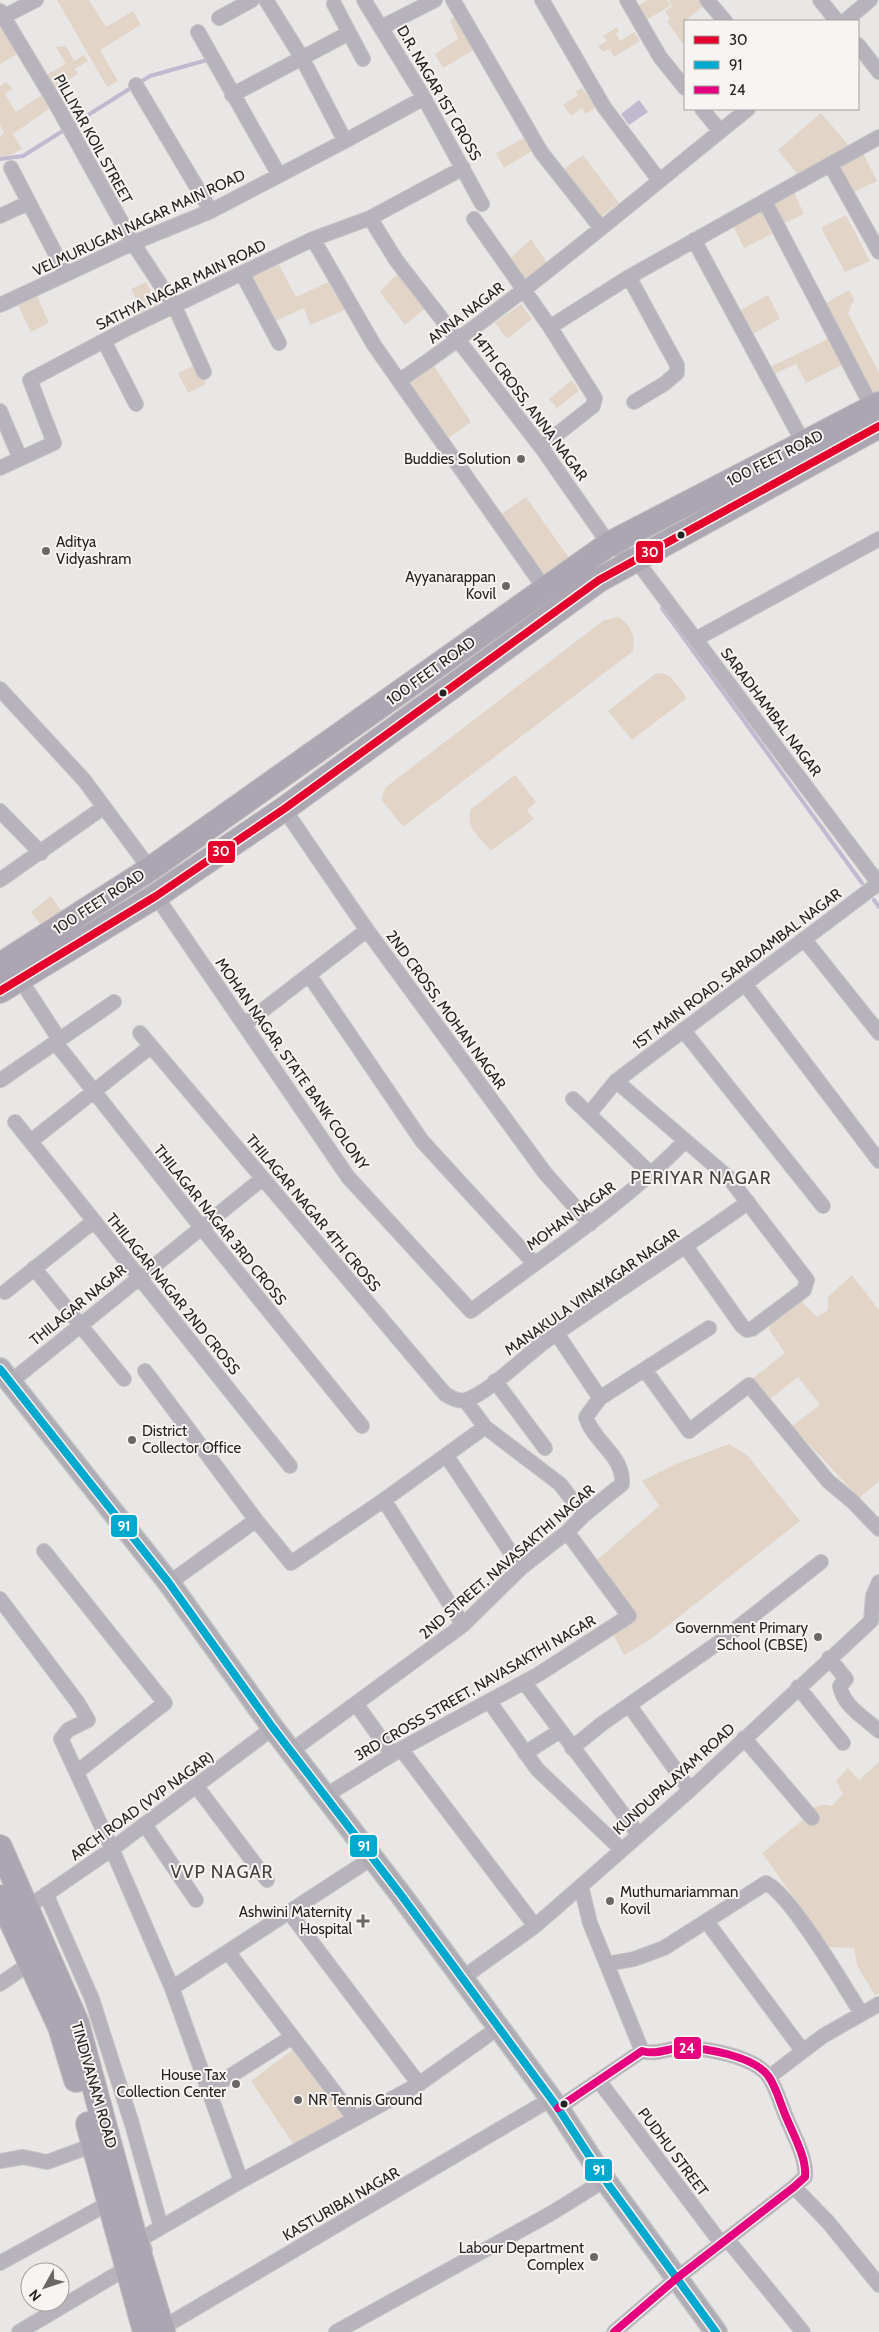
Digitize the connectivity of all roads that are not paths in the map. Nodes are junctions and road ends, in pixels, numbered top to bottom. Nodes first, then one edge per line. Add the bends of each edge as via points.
1 (36, 0) edge
2 (252, 0) edge
3 (266, 0) edge
4 (364, 0) edge
5 (435, 0) edge
6 (453, 0) edge
7 (542, 0) edge
8 (627, 0) edge
9 (707, 0) edge
10 (820, 0) edge
11 (870, 0) edge
12 (334, 4) dead end
13 (2, 14) edge
14 (219, 18) dead end
15 (724, 20) edge
16 (836, 20) edge
17 (846, 20) edge
18 (382, 27) junction
19 (198, 32) dead end
20 (349, 33) junction
21 (859, 46) edge
22 (302, 58) junction
23 (363, 59) dead end
24 (879, 72) edge
25 (136, 85) dead end
26 (684, 87) edge
27 (232, 95) junction
28 (424, 98) junction
29 (703, 110) edge
30 (747, 110) edge
31 (720, 131) junction
32 (879, 137) edge
33 (345, 142) junction
34 (830, 164) junction
35 (11, 168) dead end
36 (463, 168) junction
37 (279, 175) junction
38 (660, 180) junction
39 (765, 202) junction
40 (28, 203) junction
41 (482, 204) dead end
42 (211, 211) junction
43 (0, 216) edge
44 (370, 218) junction
45 (474, 219) dead end
46 (601, 228) junction
47 (313, 239) junction
48 (694, 240) junction
49 (133, 243) junction
50 (879, 252) edge
51 (66, 274) junction
52 (242, 275) junction
53 (629, 277) junction
54 (523, 290) junction
55 (0, 305) edge
56 (174, 307) junction
57 (550, 327) junction
58 (459, 340) junction
59 (104, 341) junction
60 (279, 343) dead end
61 (204, 372) dead end
62 (399, 381) junction
63 (634, 402) dead end
64 (136, 404) dead end
65 (0, 410) edge
66 (877, 412) edge
67 (804, 444) junction
68 (541, 447) junction
69 (20, 458) junction
70 (0, 468) edge
71 (879, 539) edge
72 (609, 544) junction
73 (636, 560) junction
74 (546, 589) junction
75 (696, 639) junction
76 (0, 689) edge
77 (104, 807) junction
78 (284, 809) junction
79 (0, 811) edge
80 (41, 853) junction
81 (150, 869) junction
82 (0, 880) edge
83 (879, 883) edge
84 (156, 896) junction
85 (367, 930) junction
86 (804, 939) junction
87 (0, 966) edge
88 (309, 975) junction
89 (744, 984) junction
90 (10, 985) edge
91 (114, 1002) dead end
92 (245, 1024) junction
93 (683, 1030) junction
94 (879, 1032) edge
95 (140, 1033) dead end
96 (57, 1041) junction
97 (150, 1047) junction
98 (1, 1080) edge
99 (616, 1081) junction
100 (92, 1091) junction
101 (574, 1099) dead end
102 (589, 1114) junction
103 (15, 1122) dead end
104 (685, 1141) junction
105 (30, 1142) junction
106 (879, 1160) edge
107 (652, 1175) junction
108 (262, 1178) junction
109 (748, 1202) junction
110 (823, 1206) dead end
111 (94, 1221) junction
112 (590, 1224) junction
113 (201, 1227) junction
114 (686, 1247) junction
115 (534, 1263) junction
116 (34, 1268) junction
117 (139, 1277) junction
118 (5, 1292) dead end
119 (471, 1311) joint
120 (80, 1324) junction
121 (709, 1328) dead end
122 (557, 1334) junction
123 (645, 1370) junction
124 (145, 1371) dead end
125 (3, 1374) edge
126 (124, 1379) dead end
127 (496, 1381) junction
128 (600, 1398) junction
129 (459, 1400) junction
130 (362, 1426) dead end
131 (485, 1427) junction
132 (545, 1448) dead end
133 (446, 1455) junction
134 (290, 1466) dead end
135 (384, 1500) junction
136 (584, 1515) junction
137 (256, 1520) junction
138 (879, 1529) edge
139 (567, 1532) junction
140 (44, 1551) dead end
141 (822, 1562) dead end
142 (521, 1568) junction
143 (879, 1582) edge
144 (169, 1583) junction
145 (0, 1599) edge
146 (463, 1625) junction
147 (829, 1658) junction
148 (524, 1682) junction
149 (798, 1687) junction
150 (489, 1701) junction
151 (356, 1704) junction
152 (629, 1705) junction
153 (273, 1728) junction
154 (560, 1731) junction
155 (879, 1731) edge
156 (744, 1738) junction
157 (843, 1743) dead end
158 (572, 1748) junction
159 (291, 1751) junction
160 (396, 1751) junction
161 (525, 1753) junction
162 (77, 1772) junction
163 (196, 1787) junction
164 (690, 1790) junction
165 (325, 1796) junction
166 (812, 1818) dead end
167 (145, 1825) junction
168 (638, 1834) junction
169 (0, 1847) edge
170 (112, 1849) junction
171 (621, 1849) junction
172 (372, 1858) junction
173 (267, 1880) dead end
174 (581, 1886) junction
175 (0, 1897) edge
176 (196, 1900) dead end
177 (37, 1901) junction
178 (289, 1912) junction
179 (707, 1922) junction
180 (535, 1926) junction
181 (228, 1952) junction
182 (40, 1958) junction
183 (607, 1964) junction
184 (461, 1979) junction
185 (0, 1984) edge
186 (172, 1988) junction
187 (879, 2004) edge
188 (861, 2013) junction
189 (498, 2028) junction
190 (292, 2037) junction
191 (802, 2050) junction
192 (642, 2051) junction
193 (769, 2077) junction
194 (599, 2081) junction
195 (419, 2084) junction
196 (208, 2090) junction
197 (554, 2103) junction
198 (355, 2119) junction
199 (94, 2145) junction
200 (0, 2161) edge
201 (605, 2180) junction
202 (240, 2181) junction
203 (794, 2187) junction
204 (109, 2203) junction
205 (161, 2227) junction
206 (724, 2241) junction
207 (0, 2263) edge
208 (127, 2268) junction
209 (677, 2278) junction
210 (879, 2285) edge
211 (156, 2329) edge
212 (19, 2332) edge
213 (336, 2332) edge
214 (614, 2332) edge
215 (716, 2332) edge
216 (803, 2332) edge

1 - 13 street
2 - 14 street
3 - 22 street
4 - 18 street, D.R. NAGAR 1ST CROSS
5 - 18 street
6 - 46 street via 541,152
7 - 38 street via 604,108
8 - 26 street via 660,57
9 - 15 street
10 - 16 street
11 - 17 street
12 - 20 street
13 - 49 street, PILLIYAR KOIL STREET
18 - 28 street, D.R. NAGAR 1ST CROSS
19 - 27 street
20 - 22 street
20 - 23 street
21 - 24 street
22 - 27 street
22 - 33 street
25 - 42 street
27 - 37 street
28 - 33 street, VELMURUGAN NAGAR MAIN ROAD
28 - 36 street, D.R. NAGAR 1ST CROSS
29 - 31 street
30 - 31 street, ANNA NAGAR
31 - 38 street, ANNA NAGAR
32 - 34 street
33 - 37 street, VELMURUGAN NAGAR MAIN ROAD
34 - 39 street
34 - 50 street
35 - 40 street
36 - 41 street, D.R. NAGAR 1ST CROSS
36 - 44 street, SATHYA NAGAR MAIN ROAD
37 - 42 street, VELMURUGAN NAGAR MAIN ROAD
38 - 46 street, ANNA NAGAR
39 - 48 street
39 - 66 street
40 - 43 street
40 - 51 street
42 - 49 street, VELMURUGAN NAGAR MAIN ROAD
44 - 47 street, SATHYA NAGAR MAIN ROAD
44 - 58 street, 14TH CROSS, ANNA NAGAR via 396,260
45 - 54 street
46 - 54 street, ANNA NAGAR
47 - 52 street, SATHYA NAGAR MAIN ROAD
47 - 62 street via 355,315
48 - 53 street
48 - 67 street
49 - 51 street, VELMURUGAN NAGAR MAIN ROAD
49 - 56 street, PILLIYAR KOIL STREET
51 - 55 street, VELMURUGAN NAGAR MAIN ROAD
52 - 56 street, SATHYA NAGAR MAIN ROAD
52 - 60 street
53 - 57 street
53 - 63 street via 677,365 677,373
54 - 57 street
54 - 58 street, ANNA NAGAR
56 - 59 street, SATHYA NAGAR MAIN ROAD
56 - 61 street, PILLIYAR KOIL STREET
57 - 68 street via 595,398 593,406
58 - 62 street, ANNA NAGAR
58 - 68 street, 14TH CROSS, ANNA NAGAR
59 - 64 street
59 - 69 street, SATHYA NAGAR MAIN ROAD via 30,380 54,444
62 - 74 street
65 - 69 street
66 - 67 highway, 100 FEET ROAD
66 - 73 highway, 100 FEET ROAD
67 - 72 highway, 100 FEET ROAD
68 - 72 street, 14TH CROSS, ANNA NAGAR
69 - 70 street, SATHYA NAGAR MAIN ROAD
71 - 75 street
72 - 73 street
72 - 74 highway, 100 FEET ROAD
73 - 75 street, SARADHAMBAL NAGAR
73 - 78 highway, 100 FEET ROAD via 600,580
74 - 81 highway, 100 FEET ROAD
75 - 83 street, SARADHAMBAL NAGAR
76 - 77 street via 84,780
77 - 80 street
77 - 81 street
78 - 84 highway, 100 FEET ROAD
78 - 85 street, 2ND CROSS, MOHAN NAGAR
79 - 80 street
80 - 82 street
81 - 87 highway, 100 FEET ROAD
83 - 86 street, 1ST MAIN ROAD, SARADAMBAL NAGAR
84 - 90 highway, 100 FEET ROAD
84 - 92 street, MOHAN NAGAR, STATE BANK COLONY
85 - 88 street
85 - 112 street, 2ND CROSS, MOHAN NAGAR via 545,1173
86 - 89 street, 1ST MAIN ROAD, SARADAMBAL NAGAR
86 - 94 street
88 - 92 street
88 - 115 street via 422,1142
89 - 93 street, 1ST MAIN ROAD, SARADAMBAL NAGAR
89 - 106 street
90 - 96 street, THILAGAR NAGAR 3RD CROSS
91 - 96 street
92 - 119 street, MOHAN NAGAR, STATE BANK COLONY via 348,1176
93 - 99 street, 1ST MAIN ROAD, SARADAMBAL NAGAR
93 - 110 street
95 - 97 street, THILAGAR NAGAR 4TH CROSS
96 - 98 street
96 - 100 street, THILAGAR NAGAR 3RD CROSS
97 - 100 street
97 - 108 street, THILAGAR NAGAR 4TH CROSS
99 - 102 street, 1ST MAIN ROAD, SARADAMBAL NAGAR
99 - 104 street
100 - 105 street
100 - 113 street, THILAGAR NAGAR 3RD CROSS
101 - 102 street
102 - 107 street
103 - 105 street, THILAGAR NAGAR 2ND CROSS
104 - 107 street, MOHAN NAGAR
104 - 109 street via 729,1178
105 - 111 street, THILAGAR NAGAR 2ND CROSS
107 - 112 street, MOHAN NAGAR
108 - 113 street, THILAGAR NAGAR
108 - 129 street, THILAGAR NAGAR 4TH CROSS via 445,1394
109 - 114 street, MANAKULA VINAYAGAR NAGAR
109 - 114 street via 807,1280 804,1290 752,1329 742,1326
111 - 116 street
111 - 117 street, THILAGAR NAGAR 2ND CROSS
112 - 115 street, MOHAN NAGAR
113 - 117 street, THILAGAR NAGAR
113 - 130 street, THILAGAR NAGAR 3RD CROSS
114 - 122 street, MANAKULA VINAYAGAR NAGAR
115 - 119 street, MOHAN NAGAR
116 - 118 street
116 - 120 street
117 - 120 street, THILAGAR NAGAR
117 - 134 street, THILAGAR NAGAR 2ND CROSS
120 - 125 street, THILAGAR NAGAR
120 - 126 street
121 - 123 street
122 - 127 street, MANAKULA VINAYAGAR NAGAR
122 - 128 street
123 - 128 street
123 - 138 street via 690,1431 749,1386 828,1482
124 - 137 street
125 - 144 main road
127 - 129 street, MANAKULA VINAYAGAR NAGAR
127 - 132 street
128 - 136 street, 2ND STREET, NAVASAKTHI NAGAR via 586,1417 615,1459 622,1484
129 - 131 street, THILAGAR NAGAR 4TH CROSS
131 - 133 street
131 - 136 street, THILAGAR NAGAR 4TH CROSS via 560,1484
133 - 135 street
133 - 142 street
135 - 137 street via 291,1563
135 - 146 street
136 - 139 street, 2ND STREET, NAVASAKTHI NAGAR
137 - 144 street
139 - 142 street, 2ND STREET, NAVASAKTHI NAGAR
139 - 148 street, 3RD CROSS STREET, NAVASAKTHI NAGAR via 629,1616
140 - 162 street via 165,1703
141 - 152 street via 718,1643
142 - 146 street, 2ND STREET, NAVASAKTHI NAGAR
143 - 147 street, KUNDUPALAYAM ROAD via 873,1596 872,1620
144 - 153 main road
145 - 162 street via 88,1720 68,1730 61,1739
146 - 151 street, 2ND STREET, NAVASAKTHI NAGAR
147 - 149 street, KUNDUPALAYAM ROAD
147 - 155 street via 846,1679 840,1686 846,1702
148 - 150 street, 3RD CROSS STREET, NAVASAKTHI NAGAR
148 - 154 street
149 - 156 street, KUNDUPALAYAM ROAD
149 - 157 street
150 - 160 street, 3RD CROSS STREET, NAVASAKTHI NAGAR
150 - 161 street
151 - 159 street, 2ND STREET, NAVASAKTHI NAGAR
151 - 160 street
152 - 158 street
152 - 164 street
153 - 159 main road
153 - 163 street, ARCH ROAD (VVP NAGAR)
154 - 158 street
154 - 161 street
156 - 164 street, KUNDUPALAYAM ROAD
156 - 166 street
158 - 168 street
159 - 165 main road
160 - 165 street, 3RD CROSS STREET, NAVASAKTHI NAGAR
160 - 180 street
161 - 171 street via 558,1790
162 - 170 street
163 - 167 street, ARCH ROAD (VVP NAGAR)
163 - 173 street
164 - 168 street, KUNDUPALAYAM ROAD
165 - 172 main road
167 - 170 street, ARCH ROAD (VVP NAGAR)
167 - 176 street
168 - 171 street, KUNDUPALAYAM ROAD
169 - 177 highway, TINDIVANAM ROAD
170 - 177 street, ARCH ROAD (VVP NAGAR)
170 - 186 street
171 - 174 street, KUNDUPALAYAM ROAD
172 - 178 street
172 - 184 main road
174 - 180 street, KUNDUPALAYAM ROAD
174 - 183 street via 590,1923
175 - 182 highway
177 - 182 highway, TINDIVANAM ROAD
177 - 205 street via 92,1999
178 - 181 street
178 - 195 street
179 - 183 street via 664,1948
179 - 188 street via 755,1889 766,1883 772,1886 824,1954
179 - 191 street
180 - 184 street, KUNDUPALAYAM ROAD
181 - 186 street
181 - 190 street
182 - 185 street
182 - 199 highway
182 - 211 highway, TINDIVANAM ROAD via 77,2023
183 - 192 street
184 - 189 main road
186 - 196 street
187 - 188 street
188 - 191 street
189 - 195 street
189 - 197 main road
190 - 196 street
190 - 198 street
191 - 193 street
192 - 193 street via 652,2054 678,2048 698,2048 731,2055 761,2069
192 - 194 street, KASTURIBAI NAGAR
193 - 203 street via 806,2170 805,2177
194 - 197 street, KASTURIBAI NAGAR
194 - 206 street, PUDHU STREET
195 - 198 street
196 - 202 street
197 - 201 main road
197 - 211 street, KASTURIBAI NAGAR
198 - 202 street
199 - 200 street via 47,2162 24,2157
199 - 204 highway
201 - 209 main road
201 - 213 street via 550,2214
202 - 205 street
203 - 206 street
203 - 210 street via 828,2222
204 - 207 street
204 - 208 highway
205 - 211 street via 141,2238
206 - 209 street
206 - 216 street, PUDHU STREET
208 - 211 highway
208 - 212 street
209 - 214 street
209 - 215 main road

